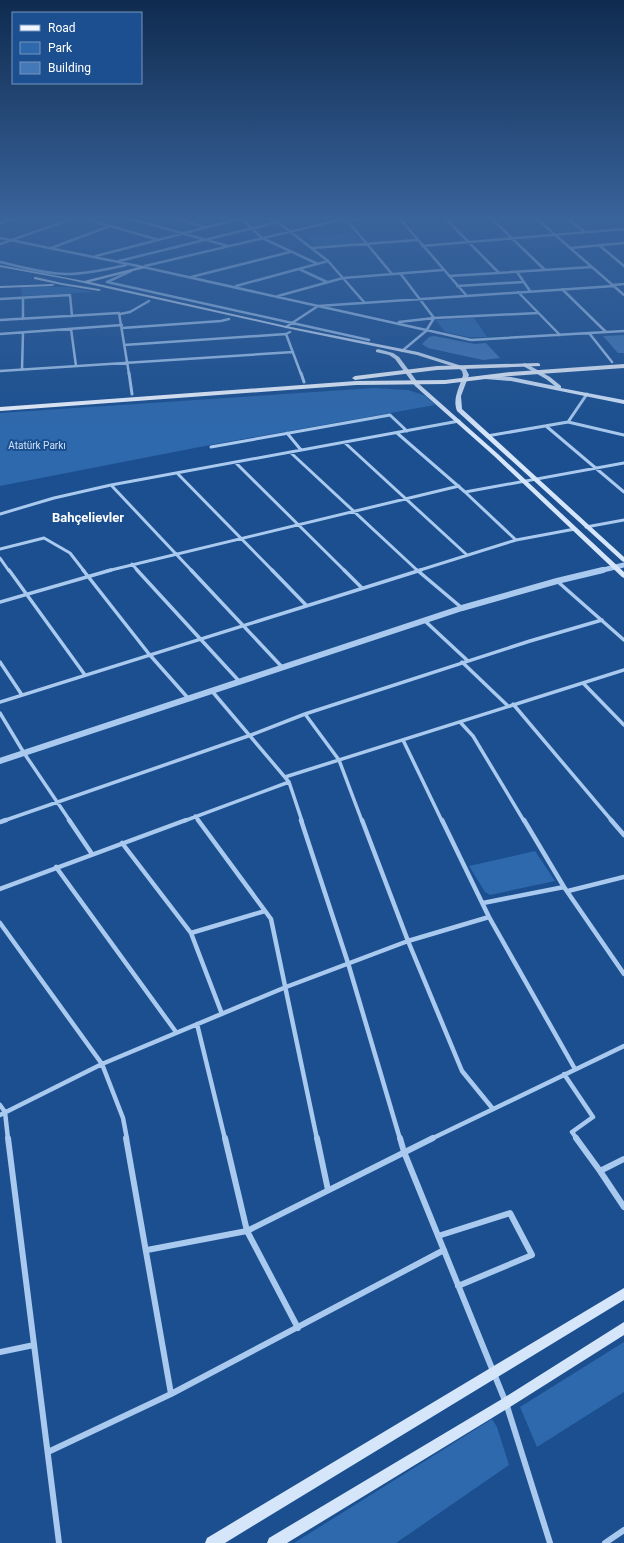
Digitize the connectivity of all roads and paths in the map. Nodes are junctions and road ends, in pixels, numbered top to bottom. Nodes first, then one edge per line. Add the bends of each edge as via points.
1 (101, 291) edge
2 (125, 291) edge
3 (147, 291) edge
4 (251, 291) edge
5 (297, 291) edge
6 (354, 291) edge
7 (414, 291) edge
8 (462, 291) edge
9 (530, 291) edge
10 (564, 291) edge
11 (518, 292) junction
12 (466, 295) junction
13 (276, 297) junction
14 (23, 298) junction
15 (419, 298) junction
16 (0, 299) edge
17 (149, 301) junction
18 (364, 302) junction
19 (318, 306) junction
20 (538, 313) junction
21 (120, 314) junction
22 (72, 316) junction
23 (434, 318) junction
24 (24, 319) junction
25 (229, 319) junction
26 (0, 320) edge
27 (396, 322) junction
28 (293, 324) junction
29 (122, 327) junction
30 (286, 327) junction
31 (71, 329) junction
32 (426, 331) junction
33 (624, 331) edge
34 (606, 332) junction
35 (23, 333) junction
36 (288, 333) junction
37 (589, 333) junction
38 (0, 334) edge
39 (560, 335) junction
40 (369, 340) dead end
41 (124, 345) junction
42 (402, 350) junction
43 (293, 352) junction
44 (624, 361) edge
45 (126, 362) junction
46 (612, 362) junction
47 (525, 365) junction
48 (76, 366) junction
49 (624, 366) edge
50 (460, 367) junction
51 (22, 369) junction
52 (406, 370) junction
53 (0, 371) edge
54 (537, 371) junction
55 (485, 377) junction
56 (465, 380) junction
57 (304, 382) junction
58 (415, 383) junction
59 (563, 389) junction
60 (132, 394) junction
61 (586, 394) junction
62 (624, 402) edge
63 (0, 403) edge
64 (0, 409) edge
65 (460, 421) junction
66 (568, 422) junction
67 (546, 426) junction
68 (407, 431) junction
69 (287, 433) junction
70 (397, 433) junction
71 (624, 435) edge
72 (487, 436) junction
73 (344, 442) junction
74 (211, 447) dead end
75 (302, 450) junction
76 (290, 452) junction
77 (235, 462) junction
78 (624, 463) edge
79 (596, 468) junction
80 (177, 473) junction
81 (534, 480) junction
82 (523, 481) junction
83 (111, 485) junction
84 (459, 486) junction
85 (465, 492) junction
86 (624, 492) edge
87 (405, 499) junction
88 (352, 512) junction
89 (0, 514) edge
90 (624, 520) edge
91 (298, 525) junction
92 (586, 527) junction
93 (575, 529) junction
94 (240, 538) junction
95 (516, 540) junction
96 (0, 548) edge
97 (174, 554) junction
98 (467, 555) junction
99 (0, 558) edge
100 (624, 560) edge
101 (132, 564) junction
102 (624, 565) edge
103 (615, 567) junction
104 (416, 571) junction
105 (87, 576) junction
106 (624, 576) edge
107 (557, 581) junction
108 (362, 588) junction
109 (26, 594) junction
110 (0, 602) edge
111 (306, 605) junction
112 (462, 608) junction
113 (602, 620) junction
114 (425, 621) junction
115 (243, 625) junction
116 (199, 639) junction
117 (624, 640) edge
118 (149, 654) junction
119 (468, 661) junction
120 (0, 662) edge
121 (462, 662) junction
122 (282, 667) junction
123 (624, 670) edge
124 (85, 675) junction
125 (239, 681) junction
126 (583, 682) junction
127 (211, 690) junction
128 (22, 695) junction
129 (188, 698) junction
130 (0, 702) edge
131 (513, 704) junction
132 (508, 706) junction
133 (0, 713) edge
134 (305, 714) junction
135 (460, 722) junction
136 (624, 725) edge
137 (251, 735) junction
138 (403, 740) junction
139 (24, 753) junction
140 (339, 760) junction
141 (0, 761) edge
142 (285, 777) junction
143 (289, 782) junction
144 (57, 802) junction
145 (195, 816) junction
146 (0, 822) edge
147 (623, 832) edge
148 (122, 843) junction
149 (92, 854) junction
150 (56, 868) junction
151 (624, 876) edge
152 (564, 886) junction
153 (0, 889) edge
154 (568, 892) junction
155 (483, 903) junction
156 (265, 911) junction
157 (489, 917) junction
158 (0, 923) edge
159 (191, 934) junction
160 (408, 941) junction
161 (348, 962) junction
162 (624, 974) edge
163 (286, 987) junction
164 (222, 1014) junction
165 (197, 1024) junction
166 (176, 1032) junction
167 (624, 1046) edge
168 (102, 1064) junction
169 (575, 1069) junction
170 (564, 1074) junction
171 (0, 1105) edge
172 (493, 1109) junction
173 (2, 1113) edge
174 (404, 1152) junction
175 (624, 1159) edge
176 (600, 1171) junction
177 (328, 1190) junction
178 (624, 1207) edge
179 (247, 1231) junction
180 (438, 1236) junction
181 (147, 1250) junction
182 (444, 1250) junction
183 (458, 1286) junction
184 (624, 1294) edge
185 (298, 1328) junction
186 (624, 1328) edge
187 (34, 1345) junction
188 (0, 1352) edge
189 (494, 1374) junction
190 (171, 1394) junction
191 (506, 1403) junction
192 (48, 1452) junction
193 (624, 1530) edge
194 (59, 1543) edge
195 (212, 1543) edge
196 (274, 1543) edge
197 (550, 1543) edge
198 (605, 1543) edge

1 - 17 main road
2 - 30 main road
3 - 28 street
4 - 13 street
5 - 13 street
6 - 18 street
7 - 15 street
8 - 12 street
9 - 11 street
10 - 34 street
11 - 12 street
11 - 20 street
12 - 15 street
13 - 19 street
14 - 16 street
14 - 22 street via 70,295
14 - 24 street
15 - 18 street
15 - 23 street
17 - 21 street via 130,312
17 - 25 main road
18 - 19 street
19 - 27 street
19 - 28 street
20 - 23 street
20 - 39 street
21 - 22 street via 117,312
21 - 29 street
22 - 24 street
23 - 27 street
23 - 32 street
24 - 26 street
25 - 29 street
25 - 36 main road
27 - 32 street
28 - 30 street
28 - 40 street
29 - 31 street
29 - 41 street
30 - 42 main road
31 - 35 street
31 - 48 street
32 - 39 street via 471,340
32 - 42 street
33 - 34 street
34 - 37 street
35 - 38 street
35 - 51 street
36 - 41 street
36 - 43 street
36 - 52 main road via 393,355 401,361
37 - 39 street
37 - 46 street
41 - 45 street
42 - 50 main road
43 - 45 street
43 - 57 street
44 - 46 main road
45 - 48 street
45 - 60 street
46 - 47 main road
47 - 50 main road
47 - 54 main road
48 - 51 street
49 - 54 main road
50 - 52 main road
50 - 56 main road via 466,375
51 - 53 street
52 - 57 main road
52 - 58 main road
54 - 55 main road
54 - 59 main road
55 - 56 main road
55 - 59 main road
56 - 58 main road
56 - 72 main road via 458,394 458,410
57 - 60 main road
58 - 64 main road via 356,383
58 - 65 main road
59 - 61 main road
60 - 63 main road
61 - 62 main road
61 - 66 street
65 - 68 street
65 - 82 main road
66 - 67 street
66 - 71 street
67 - 72 street
67 - 79 street
68 - 69 street via 390,415
68 - 70 street
69 - 74 street
69 - 75 street
70 - 73 street
70 - 84 street
72 - 81 main road
73 - 75 street
73 - 87 street
75 - 76 street
76 - 77 street
76 - 88 street
77 - 80 street
77 - 91 street
78 - 79 street
79 - 81 street
79 - 86 street
80 - 83 street
80 - 94 street
81 - 82 street
81 - 92 main road
82 - 85 street
82 - 93 main road
83 - 89 street
83 - 97 street
84 - 85 street
84 - 87 street
85 - 95 street
87 - 88 street
87 - 98 street
88 - 91 street
88 - 104 street
90 - 92 street
91 - 94 street
91 - 108 street
92 - 100 main road
93 - 95 street
93 - 103 main road
94 - 97 street
94 - 111 street
95 - 98 street
96 - 105 street via 44,538 70,553
97 - 101 street
97 - 115 street
98 - 104 street
99 - 109 street
101 - 105 street
101 - 116 street
102 - 103 street
103 - 106 main road
103 - 107 street
104 - 108 street
104 - 112 street
105 - 109 street
105 - 118 street
107 - 112 street
107 - 113 street
108 - 111 street
109 - 110 street
109 - 124 street
111 - 115 street
112 - 114 street
113 - 117 street
113 - 119 street
114 - 119 street
114 - 122 street
115 - 116 street
115 - 122 street
116 - 118 street
116 - 125 street
118 - 124 street
118 - 129 street
119 - 121 street
120 - 128 street
121 - 132 street
121 - 134 street
122 - 125 street
123 - 126 street
124 - 128 street
125 - 127 street
126 - 131 street
126 - 136 street
127 - 129 street
127 - 137 street
128 - 130 street
129 - 139 street
131 - 132 street
131 - 147 street
132 - 135 street
133 - 139 street
134 - 137 street
134 - 140 street
135 - 138 street
135 - 152 street via 473,736
137 - 142 street
137 - 144 street
138 - 140 street
138 - 155 street
139 - 141 street
139 - 144 street
140 - 142 street
140 - 160 street
142 - 143 street
143 - 145 street
143 - 161 street
144 - 146 street
144 - 149 street
145 - 148 street
145 - 156 street
148 - 149 street
148 - 159 street
149 - 150 street
150 - 153 street
150 - 166 street
151 - 154 street
152 - 154 street
152 - 155 street
154 - 162 street
155 - 157 street
156 - 159 street
156 - 163 street via 271,919
157 - 160 street
157 - 169 street
158 - 168 street
159 - 164 street
160 - 161 street
160 - 172 street via 462,1071
161 - 163 street
161 - 174 street
163 - 164 street
163 - 177 street
164 - 165 street
165 - 166 street
165 - 179 street
166 - 168 street
167 - 169 street
168 - 173 street
168 - 181 street via 123,1118
169 - 170 street
170 - 172 street
170 - 176 street via 593,1117 572,1132
171 - 173 street
172 - 174 street
173 - 187 street
174 - 177 street
174 - 180 street
175 - 176 street
176 - 178 street
177 - 179 street
179 - 181 street
179 - 185 street
180 - 182 street
180 - 183 street via 510,1213 532,1255
181 - 190 street
182 - 183 street
182 - 185 street
183 - 189 street
184 - 189 main road
185 - 190 street
186 - 191 main road
187 - 188 street
187 - 192 street
189 - 191 street
189 - 195 main road
190 - 192 street
191 - 196 main road
191 - 197 street
192 - 194 street
193 - 198 street

